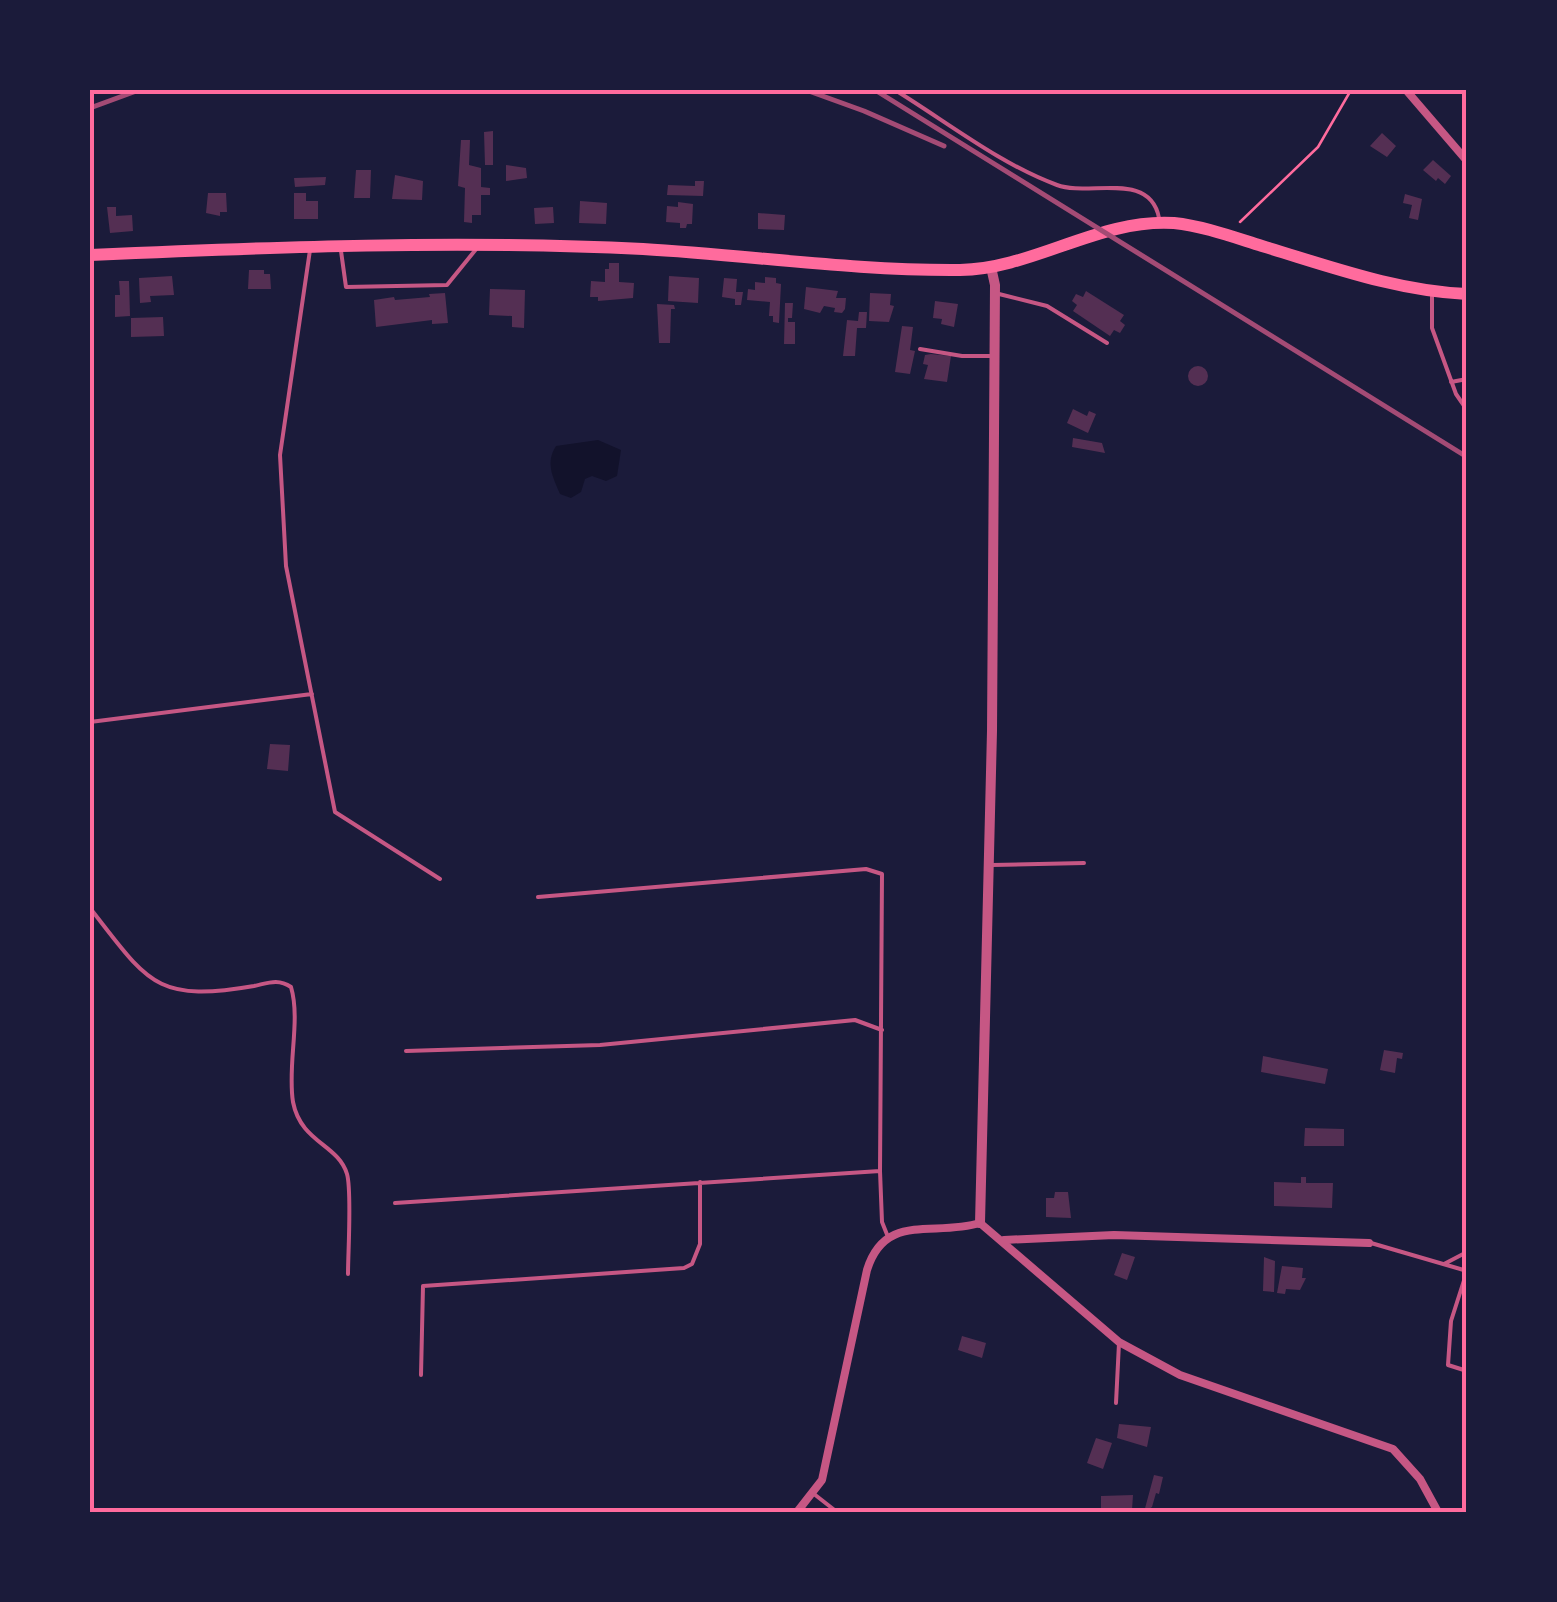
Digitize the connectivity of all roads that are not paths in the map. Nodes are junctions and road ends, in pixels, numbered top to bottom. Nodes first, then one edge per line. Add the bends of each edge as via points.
1 (895, 90) edge
2 (1406, 90) edge
3 (1467, 161) edge
4 (1160, 223) junction
5 (480, 244) junction
6 (310, 245) junction
7 (340, 245) junction
8 (90, 255) edge
9 (991, 266) junction
10 (1432, 293) junction
11 (1467, 294) edge
12 (995, 295) junction
13 (1108, 343) dead end
14 (920, 349) dead end
15 (994, 356) junction
16 (1467, 379) edge
17 (1451, 382) junction
18 (1467, 410) edge
19 (312, 694) junction
20 (90, 722) edge
21 (1084, 863) dead end
22 (988, 865) junction
23 (440, 879) dead end
24 (538, 897) dead end
25 (90, 908) edge
26 (882, 1030) junction
27 (406, 1051) dead end
28 (880, 1171) junction
29 (700, 1182) junction
30 (394, 1202) dead end
31 (980, 1223) junction
32 (888, 1237) junction
33 (1002, 1240) junction
34 (1369, 1243) joint
35 (1467, 1252) edge
36 (1444, 1264) junction
37 (1467, 1271) edge
38 (348, 1274) dead end
39 (1119, 1342) junction
40 (1467, 1371) edge
41 (421, 1375) dead end
42 (1116, 1403) dead end
43 (814, 1494) junction
44 (797, 1512) edge
45 (837, 1512) edge
46 (1438, 1512) edge

1 - 4 lane via 1061,187 1136,192 1151,201
2 - 3 street
4 - 9 main road
4 - 10 main road
5 - 7 main road
5 - 7 lane via 447,286 346,287
5 - 9 main road via 644,249 896,270
6 - 7 main road
6 - 8 main road
6 - 19 lane via 280,455 286,566
9 - 12 street
10 - 11 main road
10 - 17 lane via 1432,328
12 - 13 lane via 1047,306
12 - 15 street
14 - 15 lane
15 - 22 street
16 - 17 lane
17 - 18 lane
19 - 20 lane
19 - 23 lane via 335,812
21 - 22 lane
22 - 31 street
24 - 26 lane via 866,870 882,874
25 - 38 lane via 129,958 171,988 192,993 273,981 291,987 293,1100 305,1130 338,1157 348,1175
26 - 27 lane via 855,1020 600,1046
26 - 28 lane
28 - 29 lane
28 - 32 lane
29 - 30 lane
29 - 41 lane via 700,1244 684,1268 423,1286
31 - 32 street
31 - 33 street
32 - 43 street via 867,1270
33 - 34 street via 1114,1235
33 - 39 street
34 - 36 lane
35 - 36 lane
36 - 37 lane
37 - 40 lane via 1450,1321 1448,1366
39 - 42 lane
39 - 46 street via 1180,1375 1394,1449
43 - 44 street
43 - 45 lane

